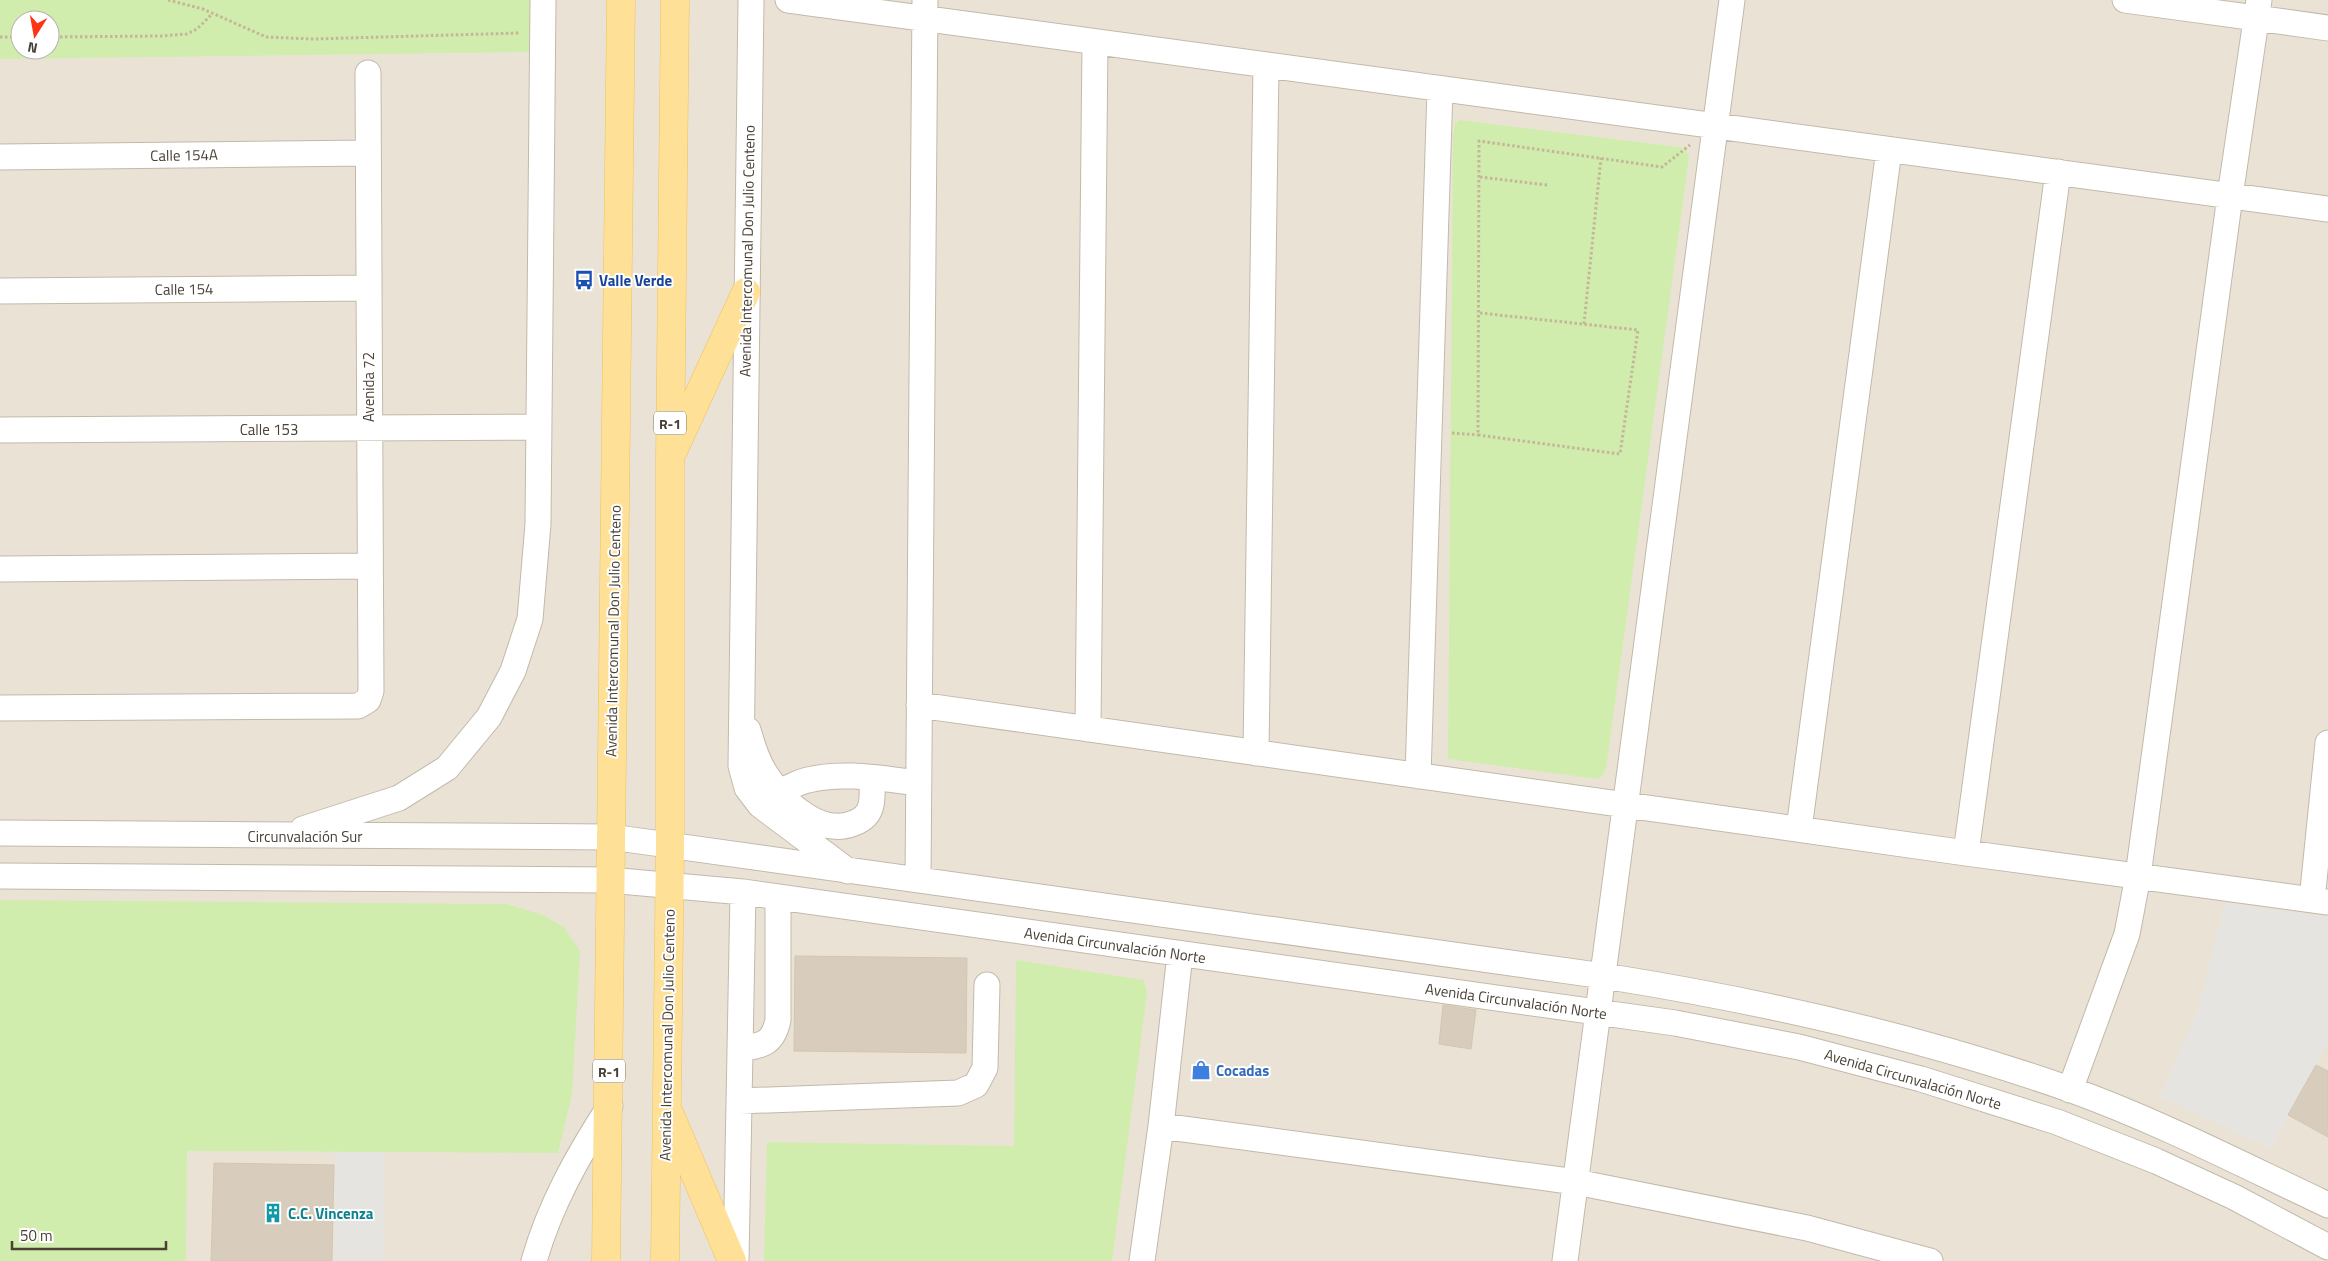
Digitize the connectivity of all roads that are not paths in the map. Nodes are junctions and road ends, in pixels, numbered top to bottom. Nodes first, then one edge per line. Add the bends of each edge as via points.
1 (543, 0) edge
2 (621, 0) edge
3 (675, 0) edge
4 (751, 0) edge
5 (788, 0) edge
6 (1732, 0) edge
7 (2125, 0) edge
8 (925, 9) edge
9 (2258, 9) edge
10 (2328, 28) edge
11 (1095, 42) junction
12 (1266, 65) junction
13 (368, 73) dead end
14 (1440, 89) junction
15 (1714, 126) junction
16 (1889, 150) junction
17 (368, 153) junction
18 (0, 157) edge
19 (2058, 172) junction
20 (2230, 196) junction
21 (2328, 209) edge
22 (368, 288) junction
23 (0, 291) edge
24 (746, 292) junction
25 (538, 427) junction
26 (368, 428) junction
27 (0, 430) edge
28 (670, 459) junction
29 (369, 566) junction
30 (0, 569) edge
31 (919, 705) junction
32 (0, 708) edge
33 (742, 712) junction
34 (1088, 729) junction
35 (2328, 742) edge
36 (1256, 753) junction
37 (1418, 776) junction
38 (872, 778) junction
39 (919, 783) junction
40 (780, 792) junction
41 (1624, 804) junction
42 (849, 826) junction
43 (1799, 829) junction
44 (0, 834) edge
45 (282, 836) junction
46 (610, 837) junction
47 (670, 846) junction
48 (1966, 853) junction
49 (845, 868) junction
50 (0, 876) edge
51 (2138, 876) junction
52 (609, 880) junction
53 (918, 880) junction
54 (669, 886) junction
55 (743, 892) junction
56 (778, 897) junction
57 (2320, 901) edge
58 (1180, 954) junction
59 (1604, 976) junction
60 (987, 985) dead end
61 (1599, 1012) junction
62 (740, 1048) junction
63 (2070, 1090) junction
64 (739, 1101) junction
65 (610, 1106) junction
66 (666, 1106) junction
67 (1161, 1126) junction
68 (1576, 1182) junction
69 (2328, 1205) edge
70 (2328, 1247) edge
71 (534, 1261) edge
72 (606, 1261) edge
73 (665, 1261) edge
74 (732, 1261) edge
75 (736, 1261) edge
76 (1142, 1261) edge
77 (1565, 1261) edge
78 (1930, 1261) edge

1 - 25 street
2 - 46 main road, Avenida Intercomunal Don Julio Centeno / R-1
3 - 28 main road, Avenida Intercomunal Don Julio Centeno / R-1
4 - 24 street, Avenida Intercomunal Don Julio Centeno
5 - 8 street
6 - 15 street
7 - 9 street
8 - 11 street
8 - 31 street
9 - 10 street
9 - 20 street
11 - 12 street
11 - 34 street
12 - 14 street
12 - 36 street
13 - 17 street, Avenida 72
14 - 15 street
14 - 37 street
15 - 16 street
15 - 41 street
16 - 19 street
16 - 43 street
17 - 18 street, Calle 154A
17 - 22 street, Avenida 72
19 - 20 street
19 - 48 street
20 - 21 street
20 - 51 street
22 - 23 street, Calle 154
22 - 26 street, Avenida 72
24 - 28 main road
24 - 33 street, Avenida Intercomunal Don Julio Centeno
25 - 26 street, Calle 153
25 - 45 street via 538,524 530,619 513,671 489,717 447,768 399,798
26 - 27 street, Calle 153
26 - 29 street, Avenida 72
28 - 47 main road, Avenida Intercomunal Don Julio Centeno / R-1
29 - 30 street
29 - 32 street, Avenida 72 via 371,691 368,700 358,706
31 - 34 street
31 - 39 street
33 - 40 street via 758,761
33 - 49 street, Avenida Intercomunal Don Julio Centeno via 741,766 747,788 760,805
34 - 36 street
35 - 57 street
36 - 37 street
37 - 41 street
38 - 39 street
38 - 40 street via 847,776 806,780
38 - 42 street via 869,811
39 - 53 street
40 - 42 street via 806,816 821,824
41 - 43 street
41 - 59 street
42 - 49 street
43 - 48 street
44 - 45 street, Circunvalación Sur
45 - 46 street, Circunvalación Sur
46 - 47 street, Circunvalación Sur
46 - 52 main road, Avenida Intercomunal Don Julio Centeno / R-1
47 - 49 street
47 - 54 main road, Avenida Intercomunal Don Julio Centeno / R-1
48 - 51 street
49 - 53 street
50 - 52 street
51 - 57 street
51 - 63 street via 2127,934
52 - 54 street, Avenida Circunvalación Norte
52 - 65 main road, Avenida Intercomunal Don Julio Centeno / R-1
53 - 59 street
54 - 55 street, Avenida Circunvalación Norte
54 - 66 main road, Avenida Intercomunal Don Julio Centeno / R-1
55 - 56 street, Avenida Circunvalación Norte
55 - 62 street
56 - 58 street, Avenida Circunvalación Norte
56 - 62 street via 778,1020 775,1031 760,1046
58 - 61 street, Avenida Circunvalación Norte
58 - 67 street
59 - 61 street
59 - 63 street via 1680,988 1852,1024 1947,1050
60 - 64 street via 985,1068 976,1085 958,1093
61 - 68 street
61 - 70 street, Avenida Circunvalación Norte via 1799,1047 1920,1079 2057,1122 2156,1161 2234,1197
62 - 64 street
63 - 69 street via 2169,1130
64 - 75 street
65 - 71 street via 570,1170
65 - 72 main road, Avenida Intercomunal Don Julio Centeno / R-1
66 - 73 main road, Avenida Intercomunal Don Julio Centeno / R-1
66 - 74 main road
67 - 68 street
67 - 76 street
68 - 77 street
68 - 78 street via 1807,1228

